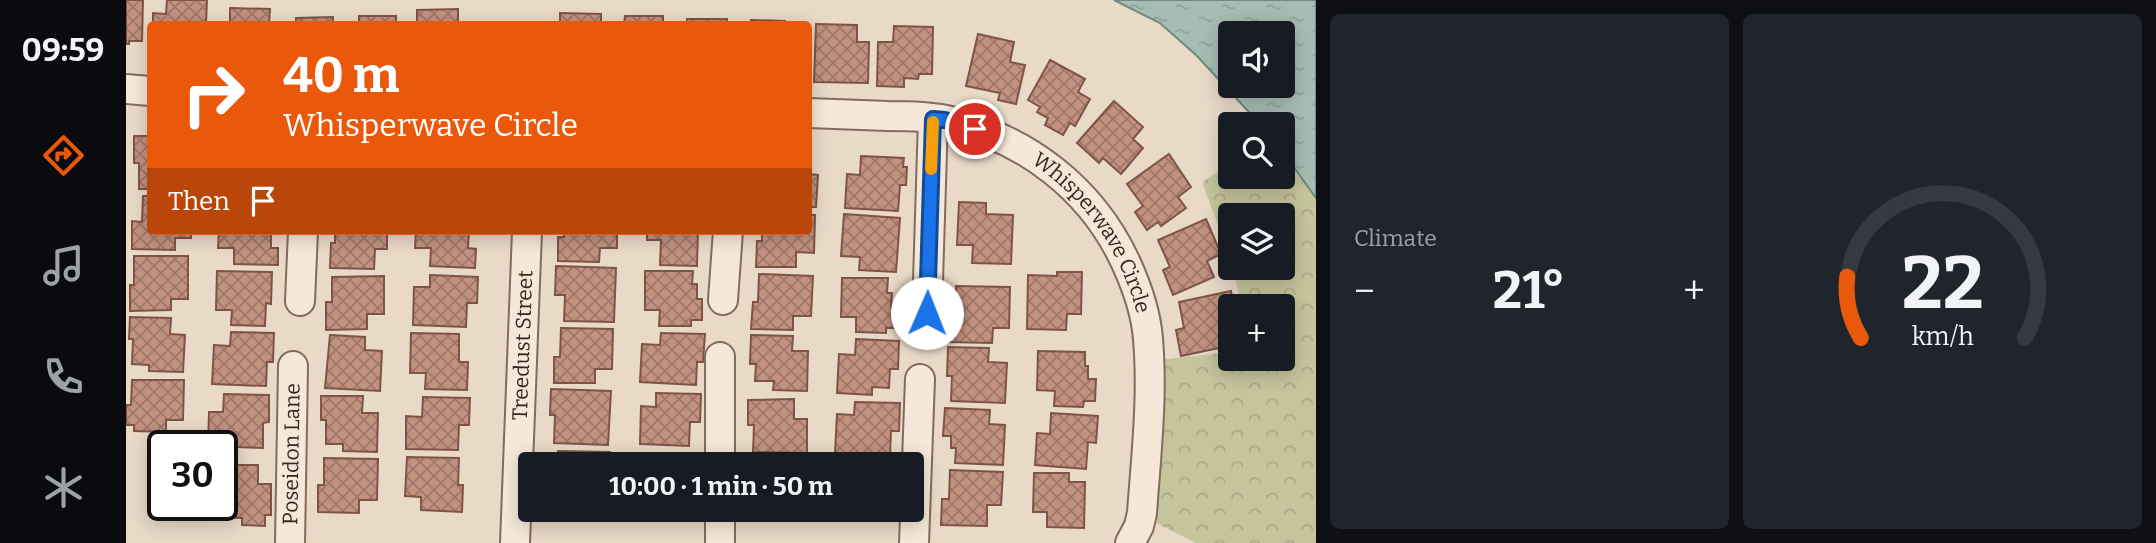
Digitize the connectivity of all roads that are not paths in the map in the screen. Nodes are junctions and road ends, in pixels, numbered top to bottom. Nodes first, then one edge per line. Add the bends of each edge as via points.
1 (126, 89) edge
2 (147, 91) edge
3 (812, 113) edge
4 (933, 119) junction
5 (303, 235) edge
6 (527, 235) edge
7 (728, 235) edge
8 (723, 300) dead end
9 (300, 301) dead end
10 (927, 313) dead end
11 (720, 357) dead end
12 (293, 366) dead end
13 (920, 379) dead end
14 (720, 452) edge
15 (720, 522) edge
16 (289, 543) edge
17 (515, 543) edge
18 (720, 543) edge
19 (914, 543) edge
20 (1130, 543) edge

1 - 2 street
3 - 4 street, Whisperwave Circle
4 - 10 street
4 - 20 street, Whisperwave Circle via 988,133 1037,158 1081,194 1116,241 1132,275 1148,339 1149,396 1142,513
5 - 9 street
6 - 17 street, Treedust Street
7 - 8 street
11 - 14 street
12 - 16 street, Poseidon Lane
13 - 19 street
15 - 18 street

